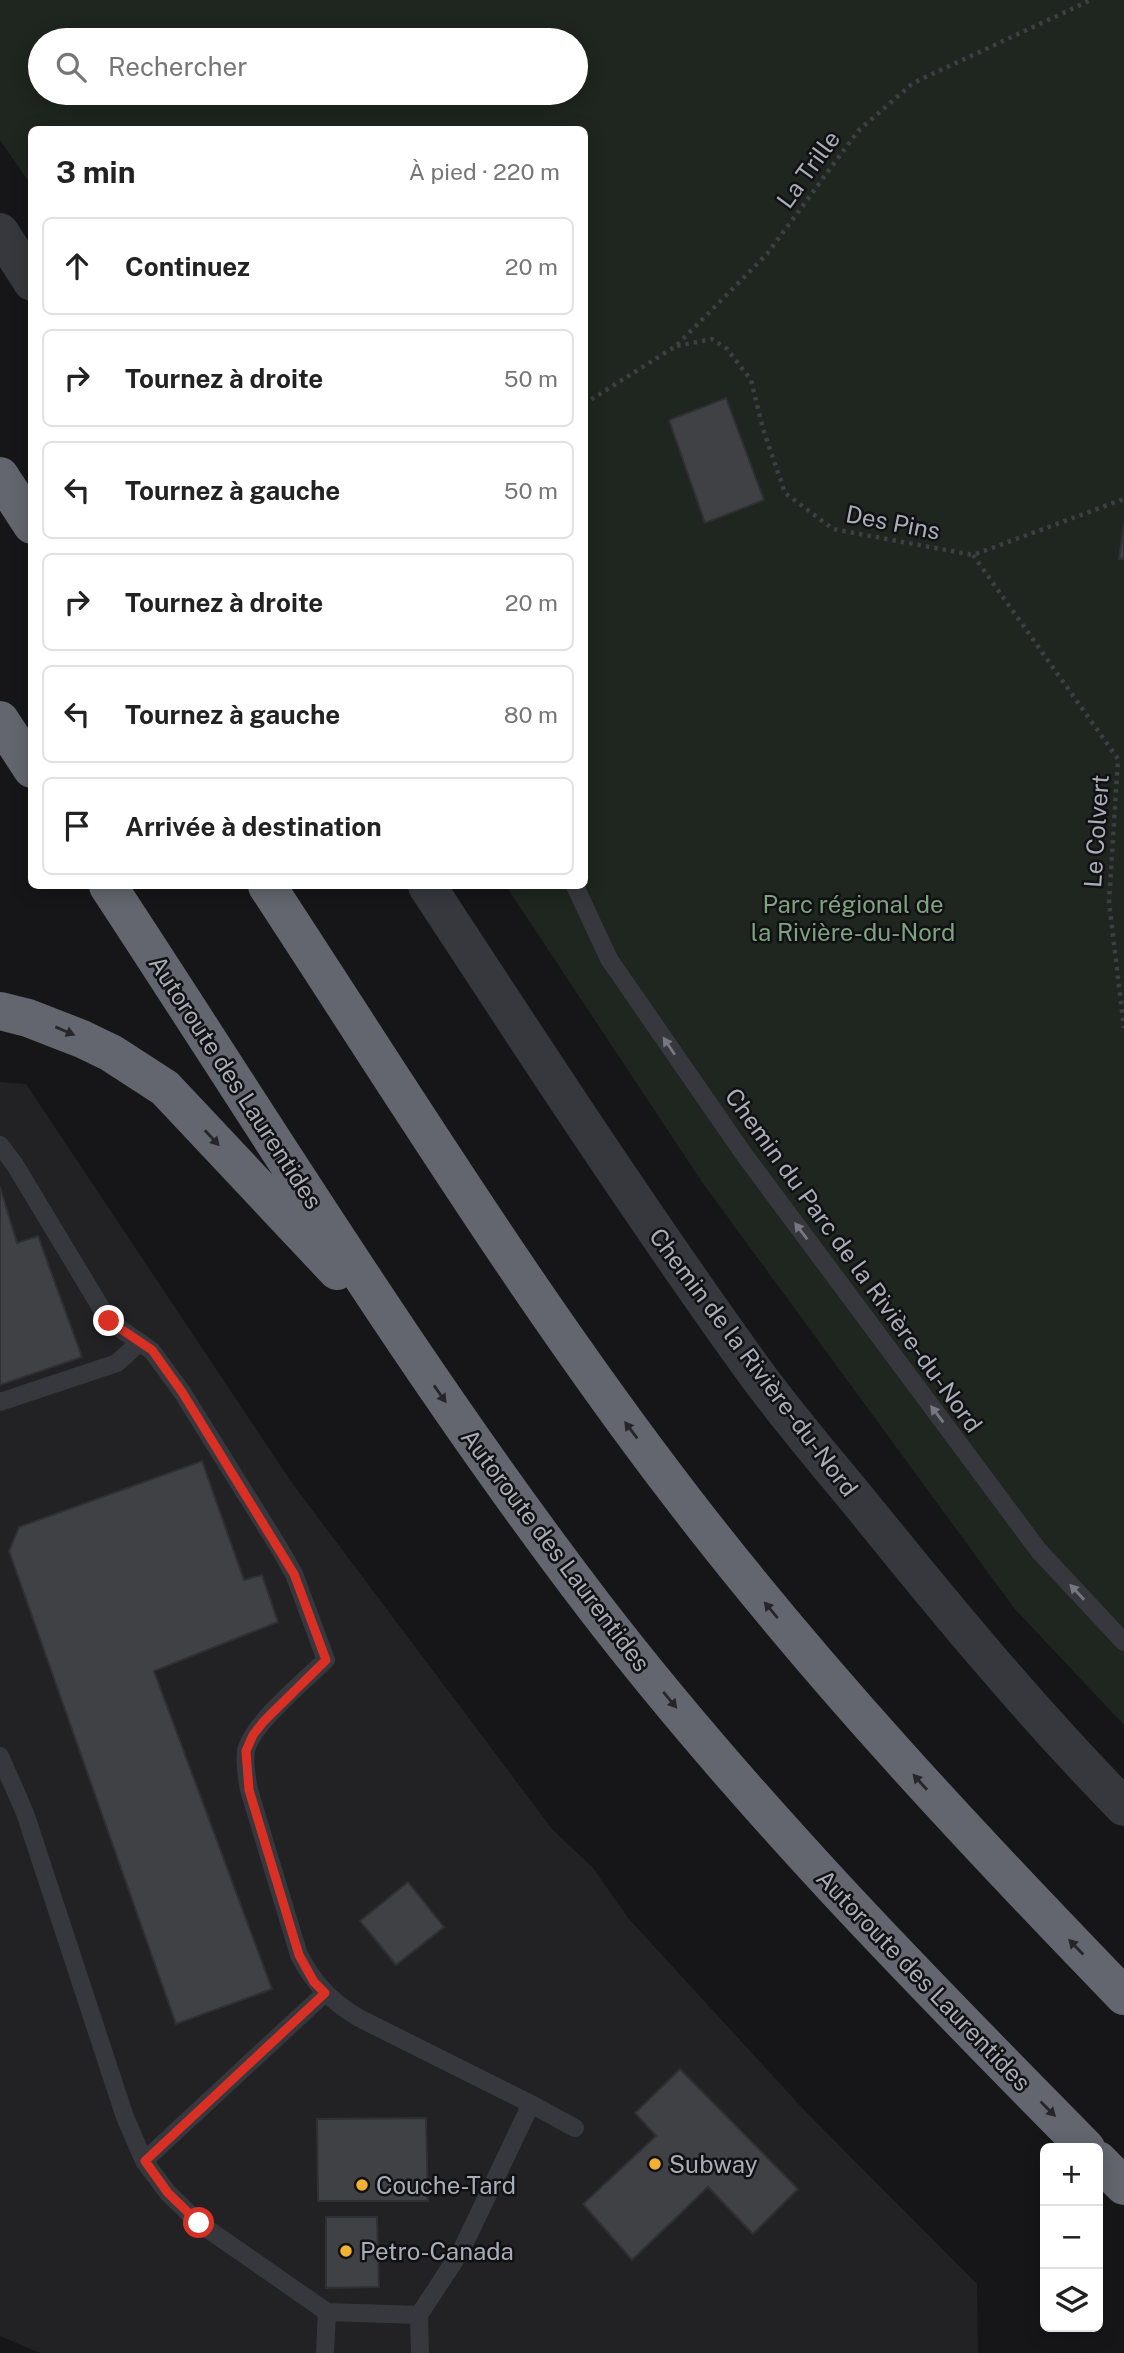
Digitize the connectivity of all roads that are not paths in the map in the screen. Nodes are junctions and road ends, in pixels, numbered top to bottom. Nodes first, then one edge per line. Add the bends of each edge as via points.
1 (0, 232) edge
2 (28, 276) edge
3 (0, 476) edge
4 (28, 519) edge
5 (0, 720) edge
6 (28, 763) edge
7 (110, 889) edge
8 (269, 889) edge
9 (429, 889) edge
10 (576, 889) edge
11 (0, 1011) edge
12 (0, 1145) edge
13 (401, 1338) junction
14 (140, 1342) junction
15 (0, 1402) edge
16 (1124, 1642) edge
17 (0, 1756) edge
18 (1124, 1807) edge
19 (325, 1993) junction
20 (1124, 1996) edge
21 (531, 2104) junction
22 (575, 2128) dead end
23 (1081, 2143) edge
24 (145, 2161) junction
25 (1103, 2165) edge
26 (1124, 2186) edge
27 (327, 2312) junction
28 (419, 2315) junction
29 (326, 2353) edge
30 (420, 2353) edge

1 - 2 street
3 - 4 highway
5 - 6 highway
7 - 13 highway, Autoroute des Laurentides
20 -> 8 highway via 892,1751 683,1499 515,1264
9 - 18 street, Chemin de la Rivière-du-Nord via 628,1190 754,1370 938,1601
16 -> 10 lane, Chemin du Parc de la Rivière-du-Nord via 1039,1551 743,1153 609,958
11 -> 13 highway via 82,1039 165,1088
12 - 14 lane via 109,1321
13 -> 23 highway, Autoroute des Laurentides via 574,1580 700,1735 843,1898
14 - 15 lane via 117,1363
14 - 19 lane via 152,1350 182,1392 278,1546 294,1574 326,1660 264,1721 246,1751 249,1790 299,1955
17 - 24 lane via 25,1814 125,2117
19 - 21 lane via 359,2018
19 - 24 lane
21 - 22 lane
21 - 28 lane via 461,2251
24 - 27 lane via 168,2193 199,2223
25 - 26 highway
27 - 28 lane
27 - 29 lane
28 - 30 lane

